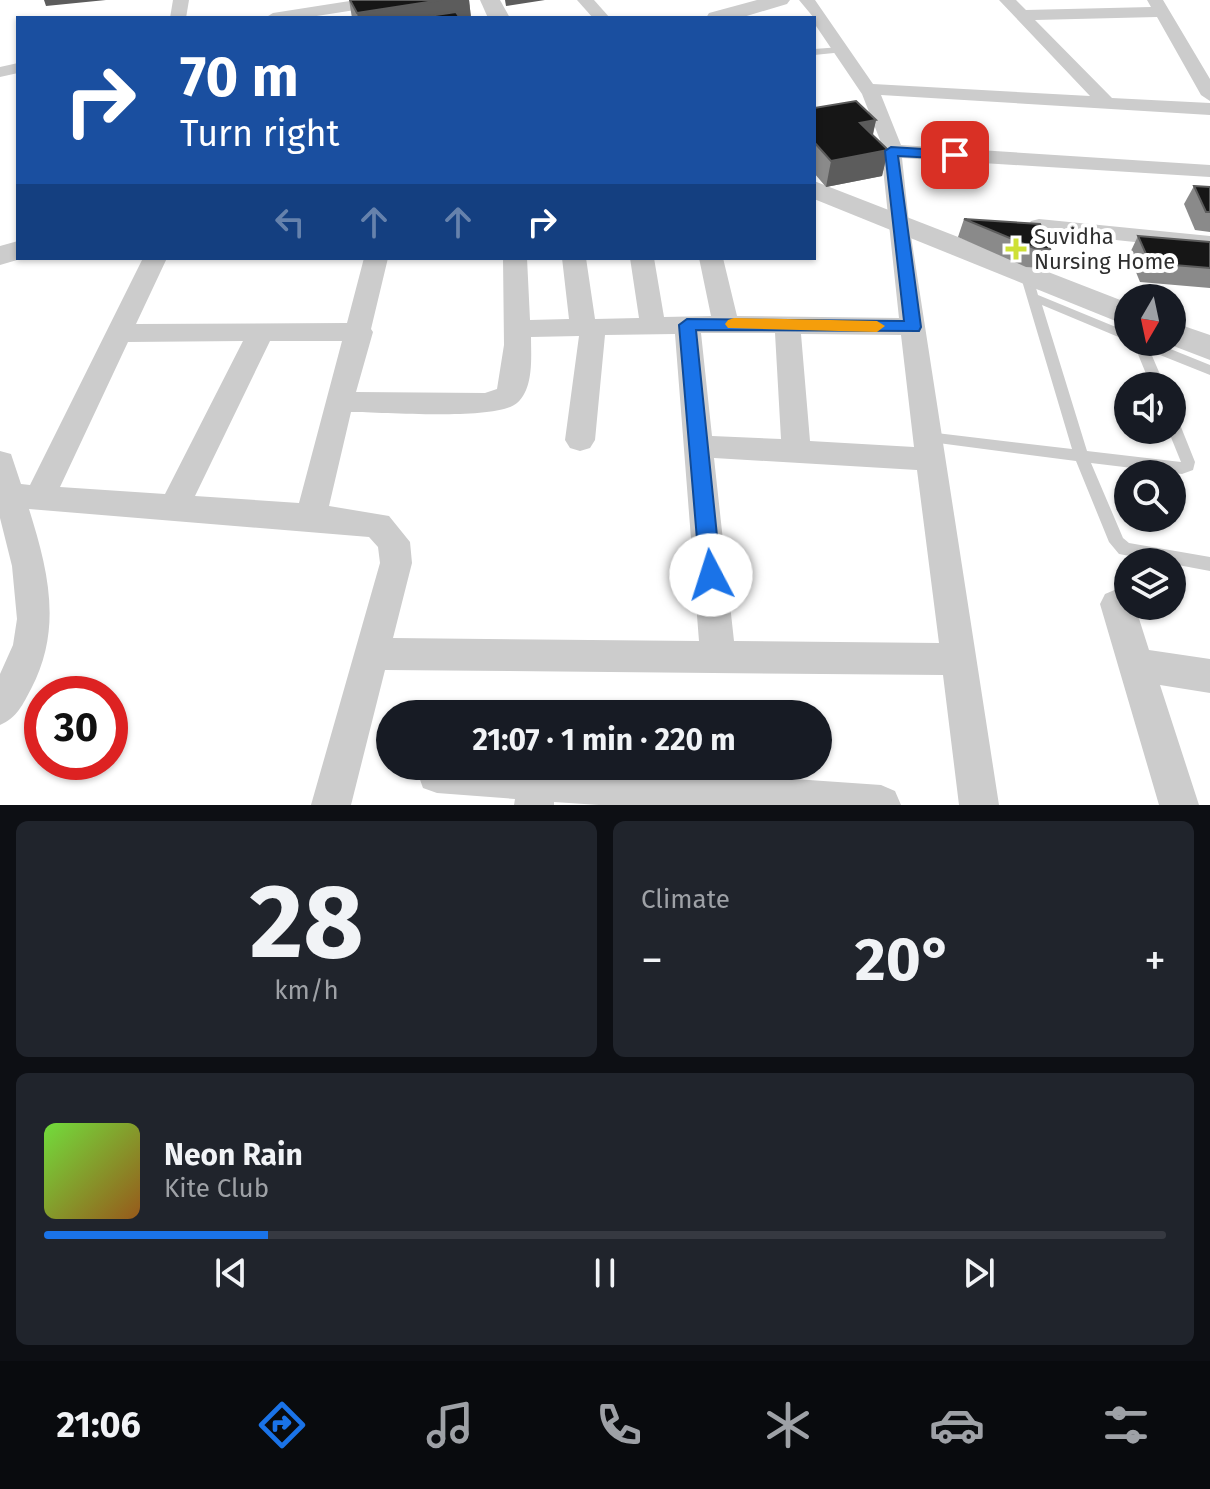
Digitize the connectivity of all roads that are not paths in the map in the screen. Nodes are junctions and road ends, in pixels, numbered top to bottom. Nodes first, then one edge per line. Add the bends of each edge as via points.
1 (387, 0) edge
2 (585, 0) edge
3 (780, 0) edge
4 (1007, 0) edge
5 (1072, 0) edge
6 (1158, 6) edge
7 (1086, 13) junction
8 (1021, 15) junction
9 (286, 16) edge
10 (600, 16) edge
11 (724, 16) edge
12 (816, 22) edge
13 (828, 51) edge
14 (1202, 69) edge
15 (867, 89) junction
16 (1210, 95) edge
17 (1107, 103) junction
18 (1210, 109) edge
19 (891, 151) junction
20 (1210, 171) edge
21 (816, 190) edge
22 (898, 223) junction
23 (1039, 226) edge
24 (1210, 243) edge
25 (154, 260) edge
26 (376, 260) edge
27 (515, 260) edge
28 (574, 260) edge
29 (642, 260) edge
30 (711, 260) edge
31 (1029, 286) junction
32 (1114, 311) edge
33 (726, 324) junction
34 (653, 325) junction
35 (687, 325) junction
36 (787, 325) junction
37 (588, 327) junction
38 (913, 327) junction
39 (517, 329) junction
40 (1114, 330) edge
41 (261, 332) junction
42 (360, 332) junction
43 (119, 333) junction
44 (1186, 339) edge
45 (1210, 348) edge
46 (1176, 356) edge
47 (1210, 370) edge
48 (342, 402) junction
49 (580, 440) dead end
50 (1180, 444) edge
51 (699, 446) junction
52 (929, 448) junction
53 (796, 452) junction
54 (1081, 456) junction
55 (10, 482) edge
56 (174, 507) junction
57 (311, 517) junction
58 (1210, 564) edge
59 (1122, 620) edge
60 (372, 654) junction
61 (718, 657) junction
62 (959, 659) junction
63 (1136, 665) junction
64 (1210, 676) edge
65 (0, 707) edge
66 (470, 780) edge
67 (535, 792) edge
68 (331, 805) edge
69 (881, 805) edge
70 (979, 805) edge
71 (1179, 805) edge

1 - 9 street
2 - 10 street
3 - 11 street
4 - 8 street
5 - 7 street
6 - 7 street
6 - 14 street
7 - 8 street
8 - 17 street
12 - 13 street
13 - 15 street
14 - 16 street
15 - 17 street
15 - 19 street
17 - 18 street
19 - 20 street
19 - 22 street
21 - 22 street
22 - 31 street
22 - 38 street
23 - 24 street
25 - 43 street
26 - 42 street
27 - 39 street
28 - 37 street
29 - 34 street
30 - 33 street
31 - 32 street
31 - 40 lane
31 - 54 lane
33 - 35 street
33 - 36 street
34 - 35 street
34 - 37 street
35 - 51 street
36 - 38 street
36 - 53 street
37 - 39 street
37 - 49 street
38 - 52 street
39 - 48 street via 511,392 503,399
41 - 42 street
41 - 43 street
41 - 56 street
42 - 48 street
43 - 55 street
44 - 45 street
46 - 47 lane
48 - 57 street
50 - 54 lane via 1188,466
51 - 53 street
51 - 61 street
52 - 53 street
52 - 54 lane
52 - 62 street
54 - 58 lane via 1110,531 1125,549
55 - 56 street
55 - 65 street via 34,585 35,622 24,667
56 - 57 street
57 - 60 street via 378,525 394,542 396,563
59 - 63 street
60 - 61 street
60 - 68 street
61 - 62 street
62 - 70 street
63 - 64 street
63 - 71 street
66 - 67 street
67 - 69 street

